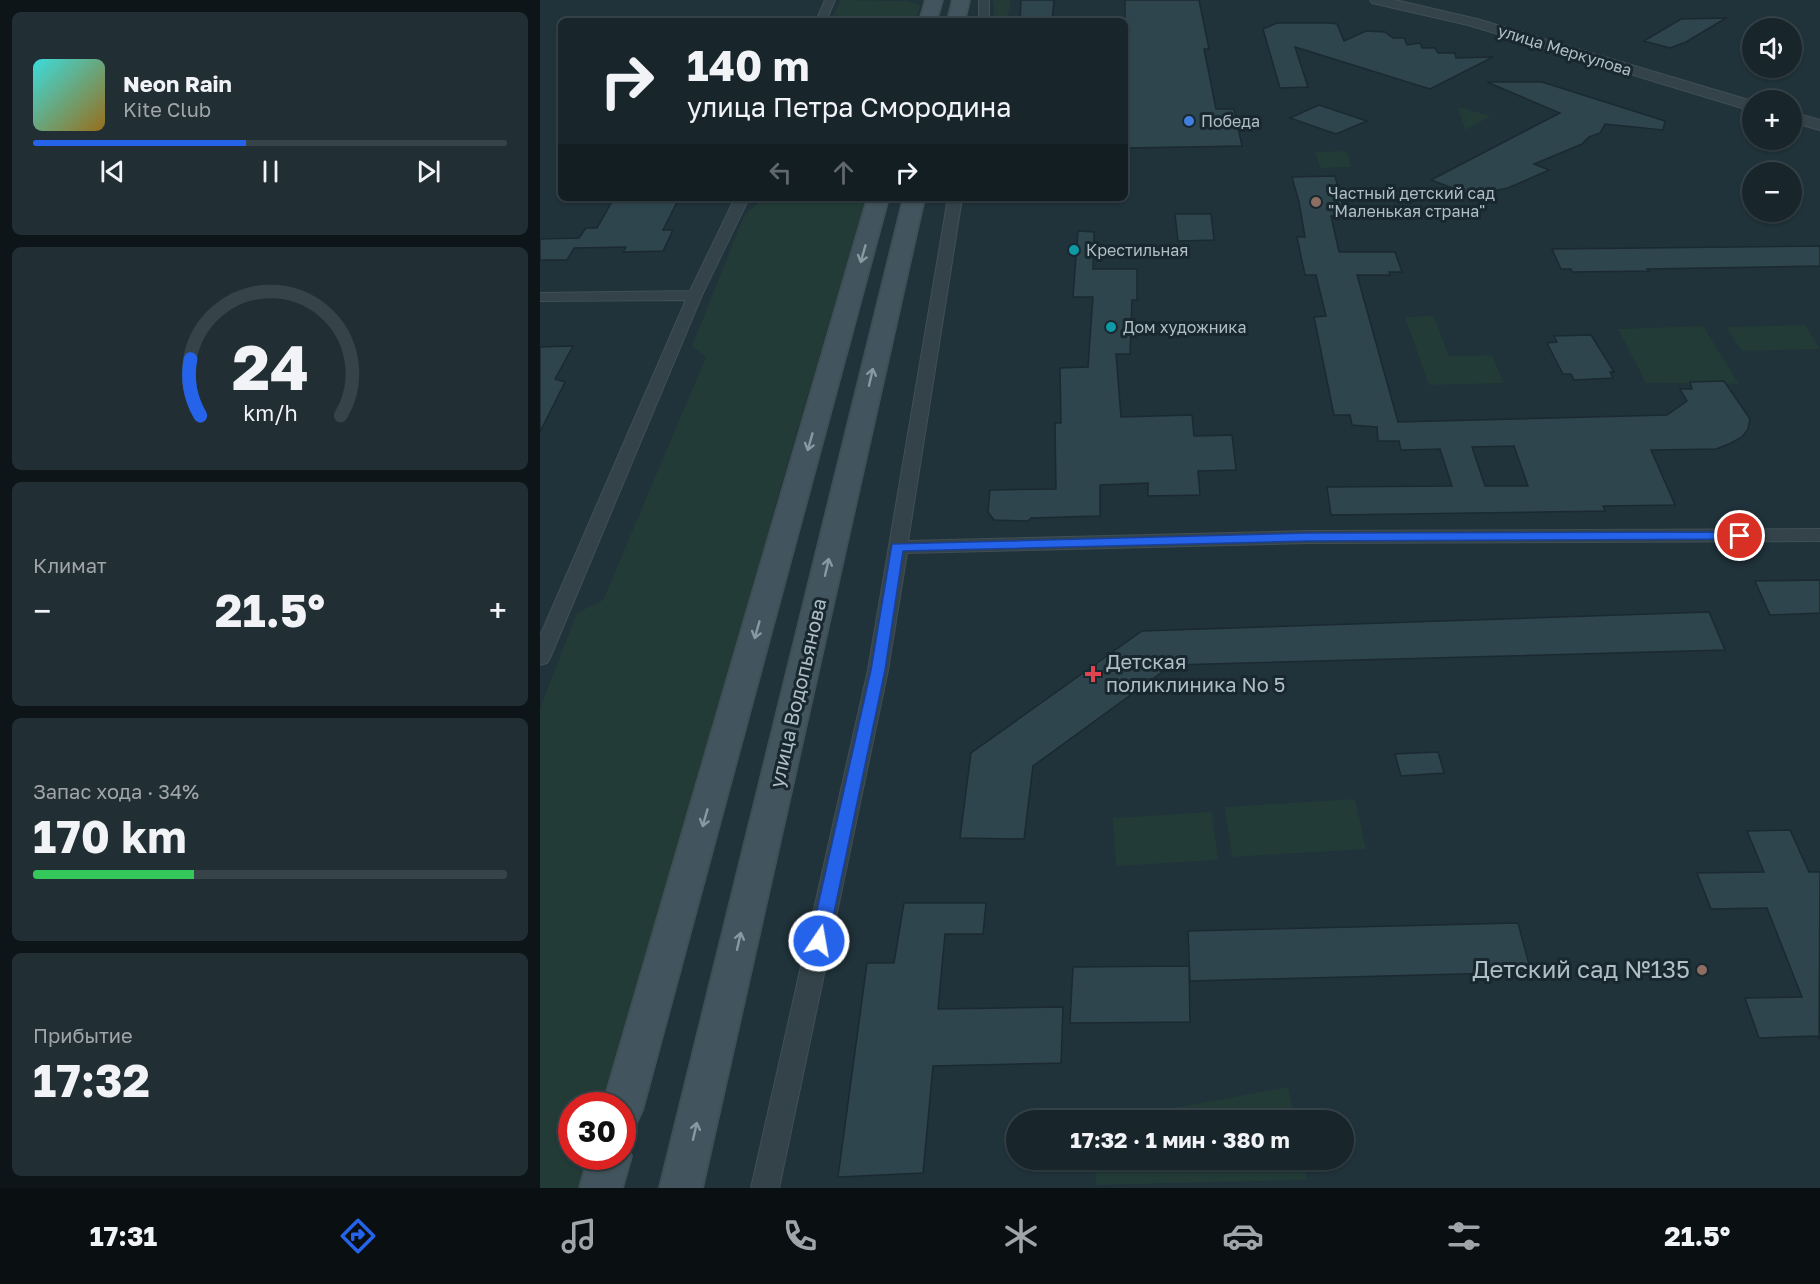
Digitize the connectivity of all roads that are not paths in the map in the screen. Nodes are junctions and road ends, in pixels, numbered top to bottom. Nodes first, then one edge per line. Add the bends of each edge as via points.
1 (830, 0) edge
2 (934, 0) edge
3 (961, 0) edge
4 (984, 0) edge
5 (1377, 0) edge
6 (823, 18) edge
7 (929, 18) edge
8 (957, 18) edge
9 (984, 18) edge
10 (1742, 102) edge
11 (1802, 120) edge
12 (1820, 125) edge
13 (741, 201) edge
14 (877, 201) edge
15 (913, 201) edge
16 (955, 201) edge
17 (695, 295) junction
18 (540, 297) edge
19 (1820, 535) edge
20 (897, 547) junction
21 (540, 658) edge
22 (627, 1092) edge
23 (606, 1170) edge
24 (601, 1188) edge
25 (681, 1188) edge
26 (765, 1188) edge

1 - 6 street
2 - 7 main road
3 - 8 main road
4 - 9 street
5 - 10 street, улица Меркулова via 1472,22
11 - 12 street
13 - 17 street
14 -> 22 main road
25 -> 15 main road, улица Водопьянова
16 - 20 street
17 - 18 street
17 - 21 street
19 - 20 street via 1296,537
20 - 26 street via 878,670
23 - 24 main road

